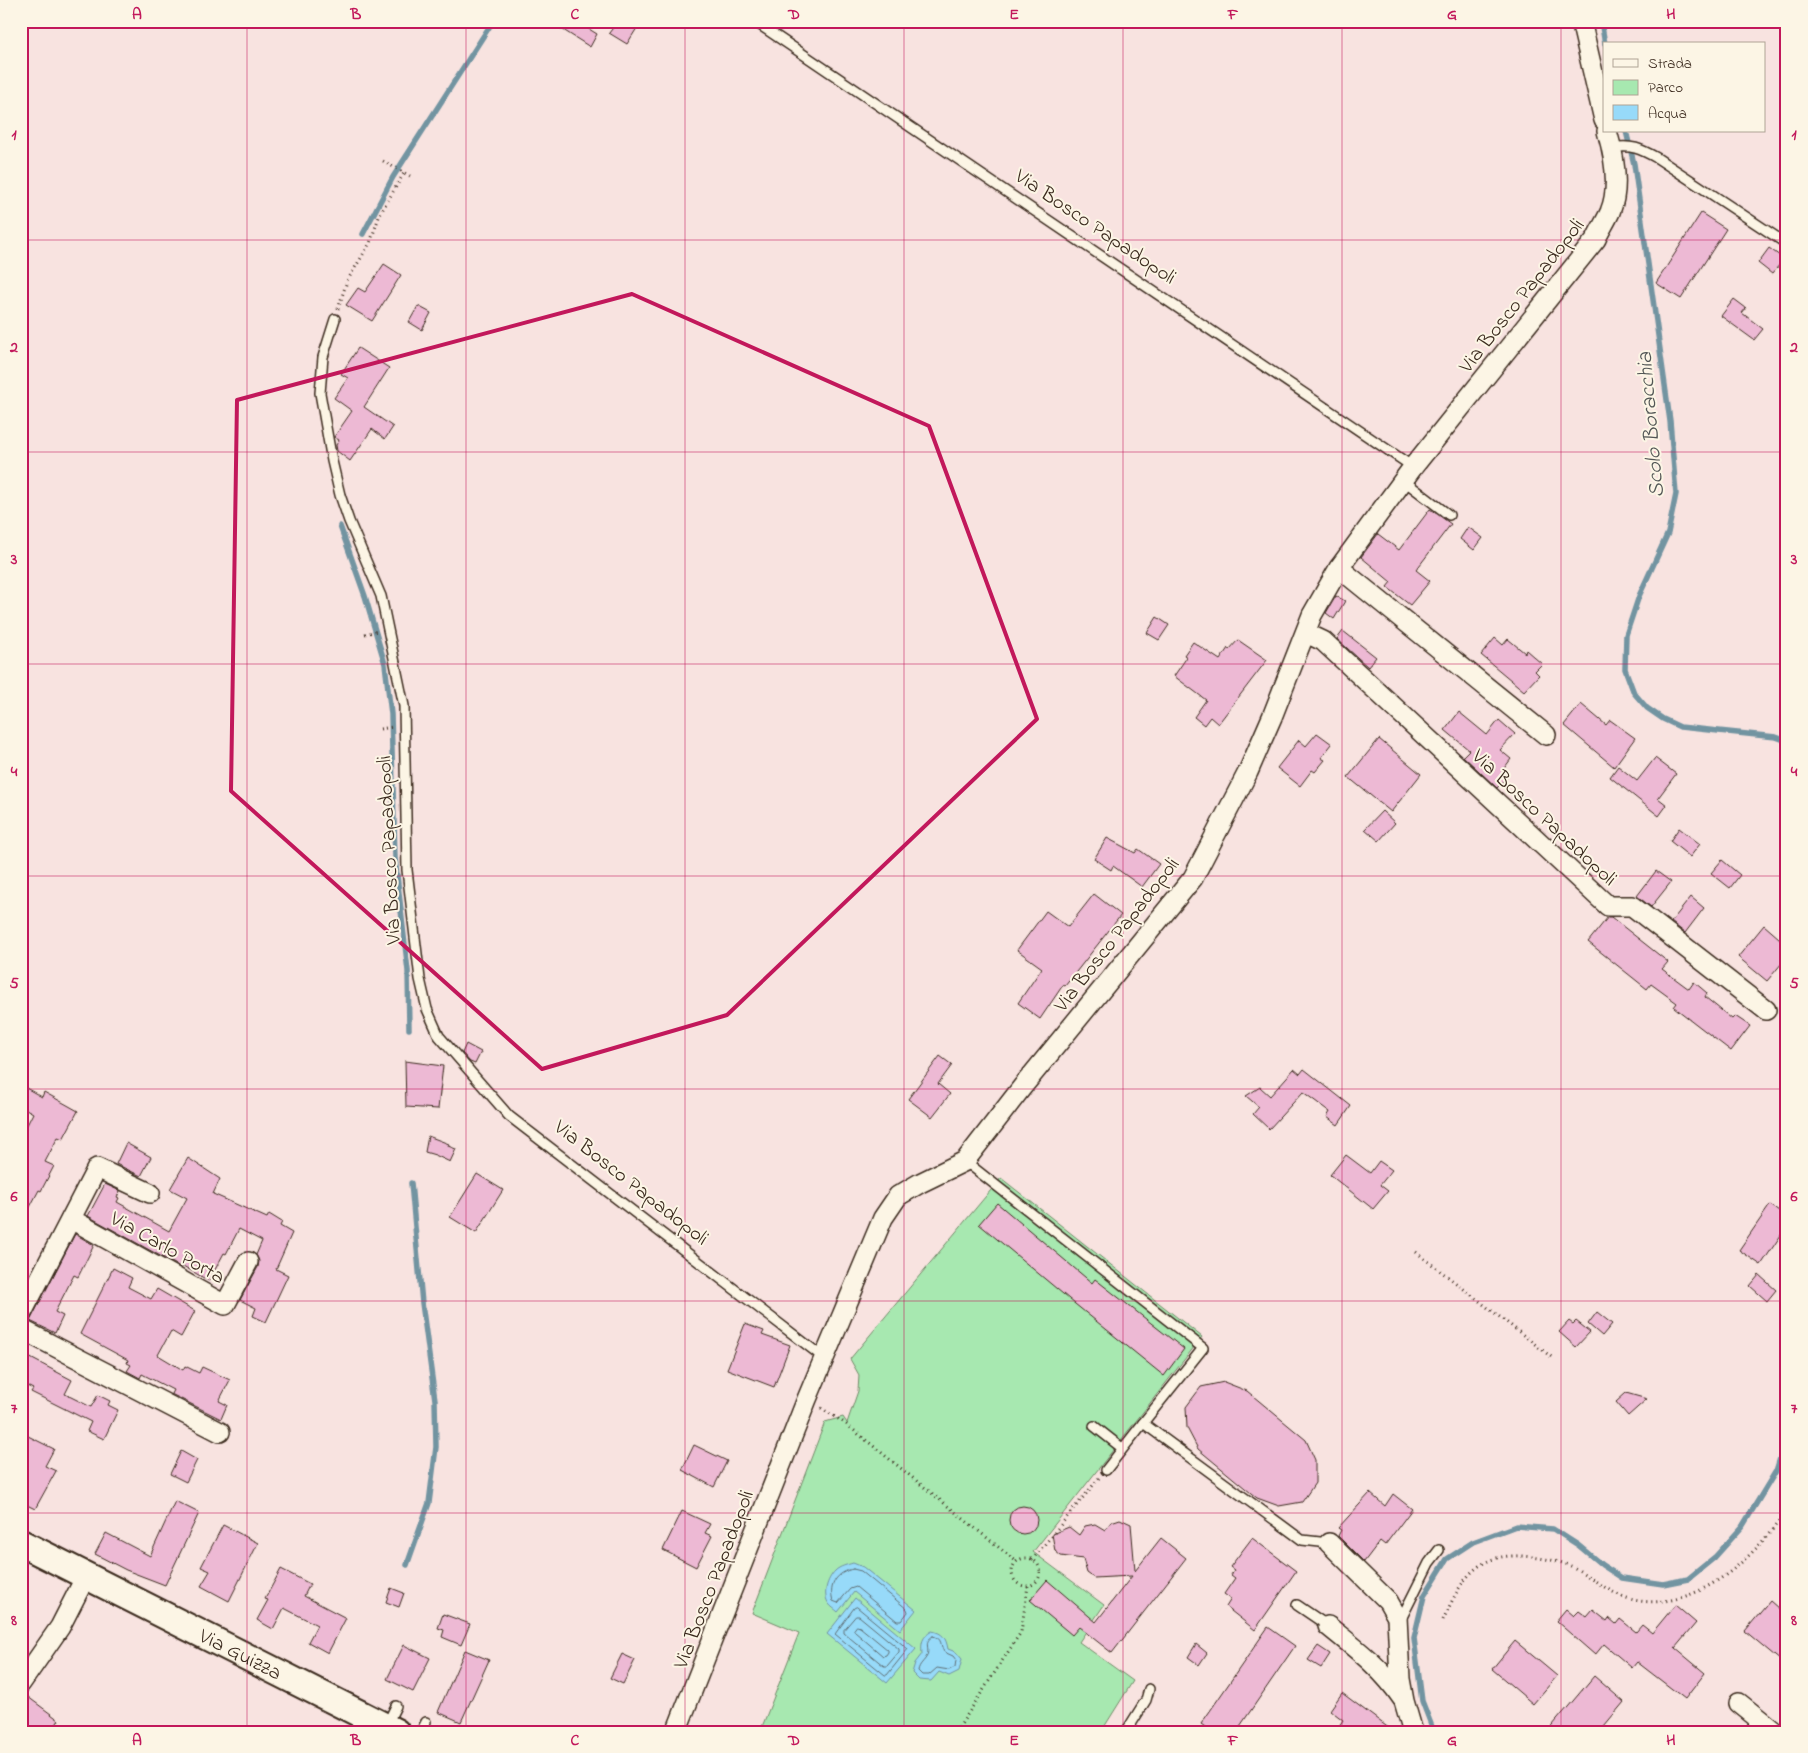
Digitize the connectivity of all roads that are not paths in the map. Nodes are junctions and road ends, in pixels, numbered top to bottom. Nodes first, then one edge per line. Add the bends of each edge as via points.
1 (754, 21) edge
2 (1581, 21) edge
3 (1603, 116) edge
4 (1614, 142) edge
5 (1787, 244) edge
6 (335, 319) road end
7 (1408, 474) junction
8 (1449, 515) dead end
9 (1339, 568) junction
10 (1306, 633) junction
11 (1546, 735) dead end
12 (1766, 1010) dead end
13 (965, 1161) junction
14 (150, 1193) dead end
15 (71, 1219) junction
16 (248, 1262) dead end
17 (21, 1315) edge
18 (21, 1329) edge
19 (824, 1358) junction
20 (1143, 1423) junction
21 (1094, 1426) dead end
22 (220, 1432) dead end
23 (1122, 1448) junction
24 (1106, 1470) road end
25 (21, 1543) edge
26 (1329, 1543) joint
27 (1439, 1550) dead end
28 (102, 1582) junction
29 (1297, 1605) dead end
30 (1328, 1626) joint
31 (1397, 1628) junction
32 (21, 1683) edge
33 (1148, 1689) dead end
34 (1404, 1701) junction
35 (1739, 1703) dead end
36 (392, 1722) edge
37 (426, 1722) dead end
38 (1787, 1724) edge
39 (1762, 1728) edge
40 (421, 1732) edge
41 (676, 1732) edge
42 (1126, 1732) edge
43 (1413, 1732) edge
44 (1780, 1732) edge

1 - 7 lane, Via Bosco Papadopoli
2 - 3 street
4 - 5 lane via 1658,158
4 - 7 street, Via Bosco Papadopoli via 1615,187 1611,210 1596,239
6 - 19 lane, Via Bosco Papadopoli via 323,357 320,393 340,495 381,596 404,706 407,870 420,979 427,1009 439,1036 509,1116
7 - 8 lane
7 - 9 street, Via Bosco Papadopoli
9 - 10 street, Via Bosco Papadopoli via 1320,599
9 - 11 street
10 - 12 street, Via Bosco Papadopoli via 1323,641 1608,906 1632,906
10 - 13 street, Via Bosco Papadopoli via 1248,772 1192,878
13 - 19 street, Via Bosco Papadopoli via 898,1196 882,1218
13 - 20 lane via 1203,1348
14 - 15 street, Via Carlo Porta via 97,1168
15 - 16 street, Via Carlo Porta via 225,1305
15 - 17 street, Via Carlo Porta
18 - 22 street
19 - 41 street, Via Bosco Papadopoli
20 - 23 lane
20 - 26 lane via 1302,1540
21 - 23 lane
23 - 24 lane
25 - 28 main road, Via Guizza
26 - 31 street via 1388,1601 1396,1617
27 - 31 lane via 1429,1563
28 - 32 street via 60,1627
28 - 36 main road, Via Guizza
29 - 30 lane
30 - 34 street via 1375,1664
31 - 34 street
33 - 42 lane via 1146,1700
34 - 43 street
35 - 39 street
37 - 40 lane
38 - 44 street

